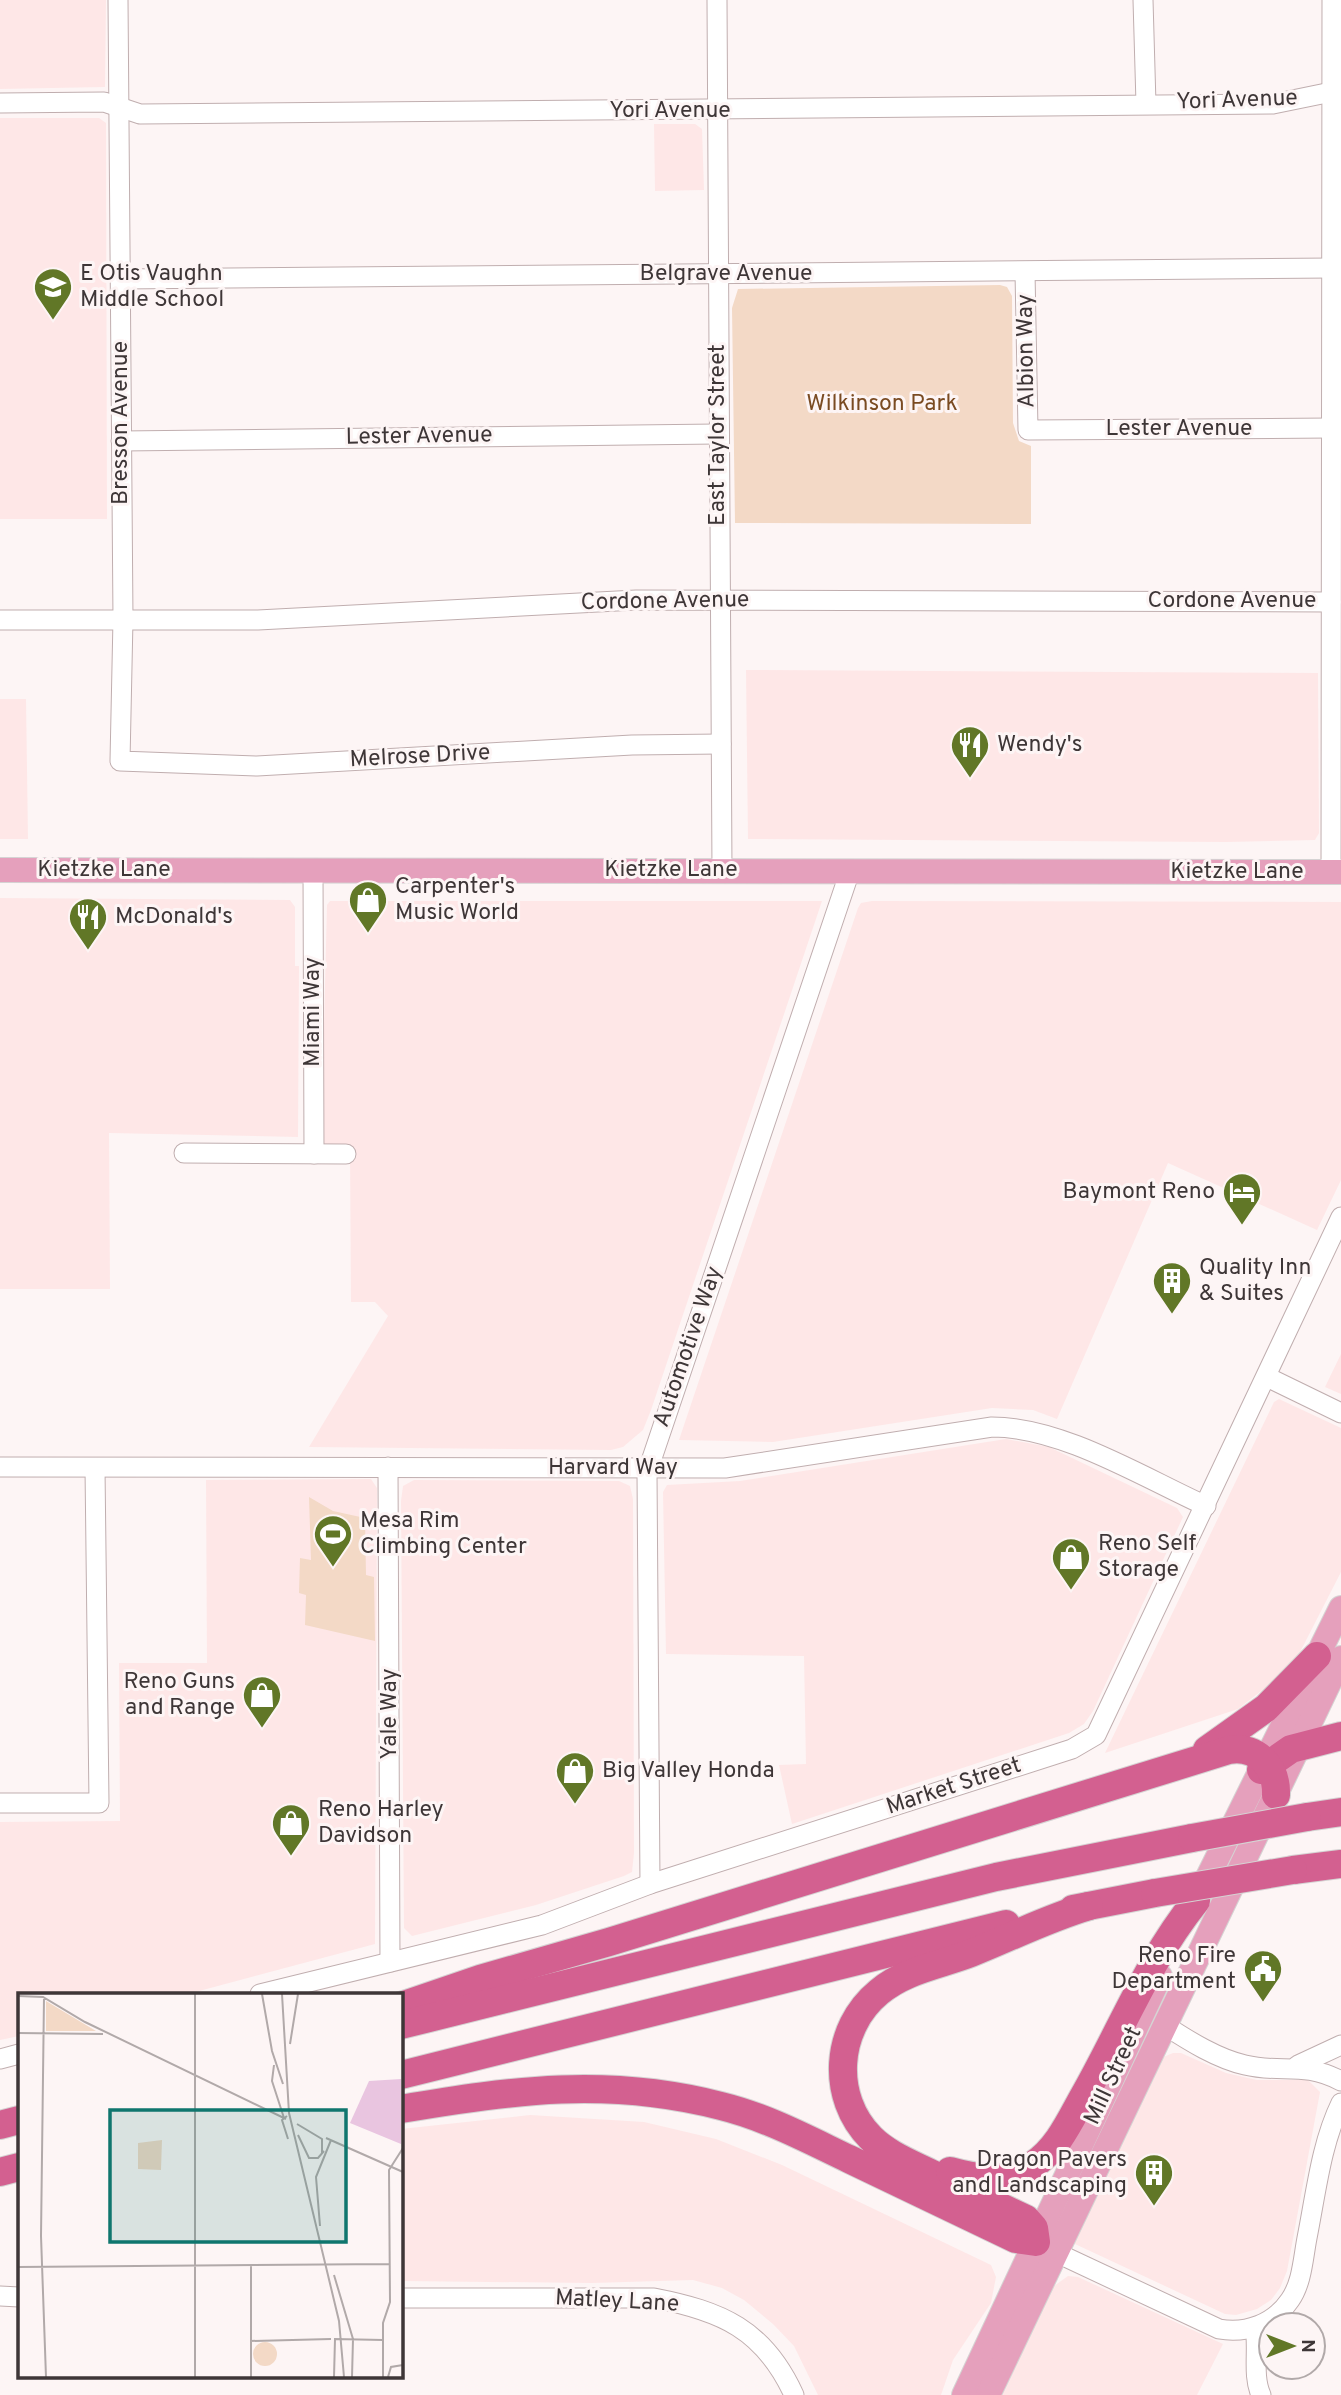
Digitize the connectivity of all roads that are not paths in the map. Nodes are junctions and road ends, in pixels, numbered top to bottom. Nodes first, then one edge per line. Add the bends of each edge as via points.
1 (118, 0) edge
2 (717, 0) edge
3 (1143, 0) edge
4 (1332, 0) edge
5 (1337, 90) edge
6 (0, 103) edge
7 (1146, 104) junction
8 (119, 107) junction
9 (718, 111) junction
10 (1332, 268) junction
11 (1025, 272) junction
12 (717, 274) junction
13 (120, 279) junction
14 (1331, 428) junction
15 (1028, 430) joint
16 (717, 434) junction
17 (121, 441) junction
18 (720, 600) junction
19 (1331, 601) junction
20 (123, 619) junction
21 (0, 620) edge
22 (721, 744) junction
23 (120, 761) joint
24 (0, 870) edge
25 (313, 870) junction
26 (722, 870) junction
27 (850, 872) junction
28 (1336, 872) edge
29 (184, 1153) dead end
30 (314, 1154) junction
31 (346, 1154) dead end
32 (1341, 1217) edge
33 (1267, 1377) junction
34 (1341, 1413) edge
35 (0, 1467) edge
36 (388, 1467) junction
37 (95, 1468) junction
38 (649, 1469) junction
39 (1206, 1506) junction
40 (1341, 1608) edge
41 (1329, 1657) edge
42 (1341, 1736) edge
43 (1299, 1746) junction
44 (1265, 1765) junction
45 (1163, 1772) junction
46 (1276, 1795) junction
47 (1341, 1802) edge
48 (0, 1803) edge
49 (1341, 1812) edge
50 (1309, 1816) junction
51 (1341, 1864) edge
52 (650, 1884) junction
53 (1196, 1901) junction
54 (1089, 1906) junction
55 (390, 1962) junction
56 (264, 1993) edge
57 (402, 2006) edge
58 (402, 2025) edge
59 (1166, 2026) junction
60 (1341, 2045) edge
61 (18, 2054) edge
62 (0, 2059) edge
63 (1278, 2069) junction
64 (402, 2075) edge
65 (1341, 2081) edge
66 (1341, 2103) edge
67 (402, 2109) edge
68 (18, 2120) edge
69 (0, 2125) edge
70 (894, 2155) junction
71 (18, 2167) edge
72 (0, 2172) edge
73 (1046, 2248) junction
74 (0, 2296) edge
75 (18, 2297) edge
76 (402, 2298) edge
77 (1255, 2328) junction
78 (794, 2395) edge
79 (964, 2395) edge
80 (988, 2395) edge
81 (1261, 2395) edge

1 - 8 street, Bresson Avenue
2 - 9 street, East Taylor Street
3 - 7 street
4 - 5 street
5 - 7 street, Yori Avenue via 1273,104
5 - 10 street
6 - 8 street, Yori Avenue via 104,102
7 - 9 street, Yori Avenue
8 - 9 street, Yori Avenue via 140,114
8 - 13 street, Bresson Avenue
9 - 12 street, East Taylor Street
10 - 11 street, Belgrave Avenue
10 - 14 street
11 - 12 street, Belgrave Avenue
11 - 15 street, Albion Way
12 - 13 street, Belgrave Avenue
12 - 16 street, East Taylor Street
13 - 17 street, Bresson Avenue
14 - 15 street, Lester Avenue
14 - 19 street
16 - 17 street, Lester Avenue
16 - 18 street, East Taylor Street
17 - 20 street, Bresson Avenue
18 - 19 street, Cordone Avenue
18 - 20 street, Cordone Avenue via 636,600 258,620
18 - 22 street, East Taylor Street
19 - 28 street
20 - 21 street, Cordone Avenue
20 - 23 street, Bresson Avenue
22 - 23 street, Melrose Drive via 257,766
22 - 26 street, East Taylor Street
24 - 25 main road, Kietzke Lane
25 - 26 main road, Kietzke Lane
25 - 30 street, Miami Way
26 - 27 main road, Kietzke Lane
27 - 28 main road, Kietzke Lane
27 - 38 street, Automotive Way
29 - 30 street
30 - 31 street
32 - 33 street, Market Street
33 - 34 street
33 - 39 street, Market Street
35 - 37 street, Harvard Way
36 - 37 street, Harvard Way
36 - 38 street, Harvard Way
36 - 55 street, Yale Way
37 - 48 street via 99,1802
38 - 39 street, Harvard Way via 725,1468 992,1427 1016,1428 1054,1437
38 - 52 street, Automotive Way
39 - 52 street, Market Street via 1102,1727 1084,1744
40 - 41 main road, Mill Street
41 - 43 main road, Mill Street
41 - 44 main road, Mill Street
41 - 45 highway via 1248,1723
42 - 43 highway
43 - 44 highway
43 - 46 main road, Mill Street
44 - 45 highway via 1251,1751 1234,1749
44 - 46 highway via 1275,1779
44 - 53 main road, Mill Street
45 - 57 highway
46 - 59 main road, Mill Street
47 - 50 highway
49 - 50 highway
50 - 58 highway, bridge via 996,1877
51 - 54 highway, bridge
52 - 55 street, Market Street via 542,1925
53 - 70 highway via 1162,1948 1083,2098 1043,2158 1013,2175 990,2178
53 - 73 main road, Mill Street
54 - 64 highway via 972,1931
54 - 70 highway via 903,1976 861,2010 845,2046 846,2092 862,2128
55 - 56 street, Market Street
59 - 63 street via 1233,2062
59 - 73 main road, Mill Street
60 - 63 street via 1316,2059
61 - 62 street
63 - 65 street via 1312,2069
66 - 77 street via 1329,2134 1295,2292 1276,2315
67 - 73 highway via 504,2091 567,2088 708,2102 773,2123 1016,2239
68 - 69 highway
70 - 73 highway via 1026,2219
71 - 72 highway
73 - 77 street via 1211,2326 1236,2331
73 - 79 main road, Mill Street
73 - 80 main road, Mill Street
74 - 75 street
76 - 78 street, Matley Lane via 654,2298 695,2306 752,2336 781,2369
77 - 81 street via 1256,2382

